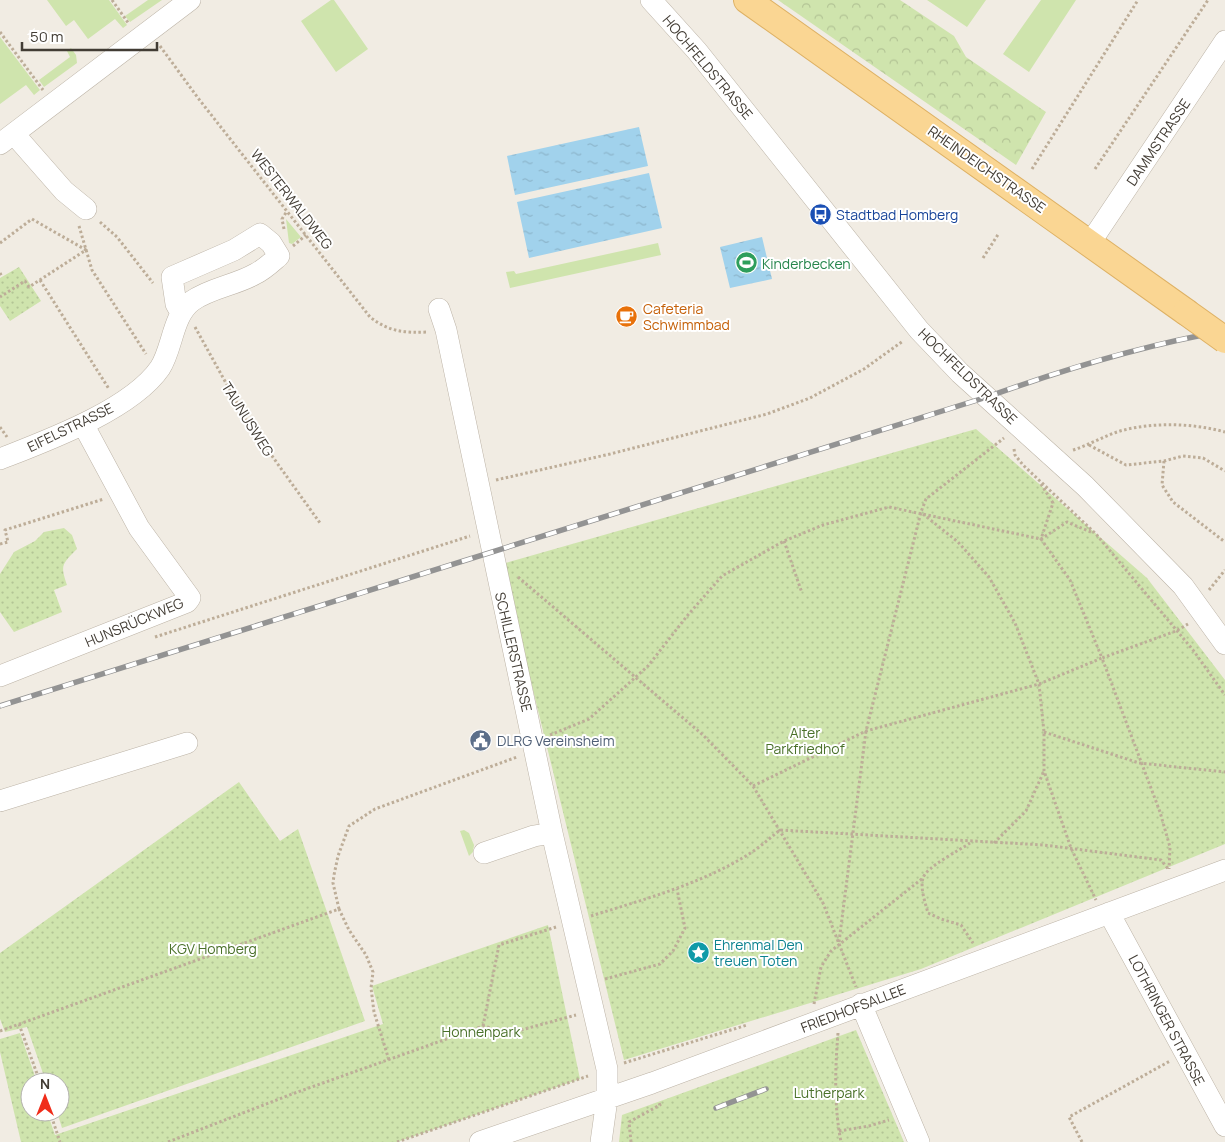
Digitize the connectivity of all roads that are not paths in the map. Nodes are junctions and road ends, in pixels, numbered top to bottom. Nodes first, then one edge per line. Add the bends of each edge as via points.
1 (190, 0) edge
2 (651, 0) edge
3 (747, 0) edge
4 (1225, 41) edge
5 (7, 139) edge
6 (83, 207) road end
7 (1090, 242) junction
8 (179, 309) junction
9 (440, 309) dead end
10 (1225, 340) edge
11 (83, 424) junction
12 (0, 459) edge
13 (1225, 644) edge
14 (0, 676) edge
15 (187, 744) dead end
16 (0, 801) edge
17 (552, 832) junction
18 (484, 853) dead end
19 (1225, 870) edge
20 (1109, 913) junction
21 (861, 1004) junction
22 (607, 1099) junction
23 (1225, 1126) edge
24 (480, 1142) edge
25 (601, 1142) edge
26 (919, 1142) edge

1 - 5 street
2 - 13 street, HOCHFELDSTRASSE via 697,51 918,330 960,373 1085,486 1183,586
3 - 7 main road, RHEINDEICHSTRASSE
4 - 7 street, DAMMSTRASSE
5 - 6 street
7 - 10 main road, RHEINDEICHSTRASSE, bridge
8 - 8 street, EIFELSTRASSE via 256,274 280,256 260,234 234,250 172,276
8 - 11 street, EIFELSTRASSE via 168,354 157,371 118,404
9 - 17 street, SCHILLERSTRASSE
11 - 12 street, EIFELSTRASSE
11 - 14 street, HUNSRÜCKWEG via 139,528 190,598 187,602
15 - 16 street
17 - 18 street
17 - 22 street, SCHILLERSTRASSE via 607,1069
19 - 20 street, FRIEDHOFSALLEE
20 - 21 street, FRIEDHOFSALLEE
20 - 23 street, LOTHRINGER STRASSE
21 - 22 street, FRIEDHOFSALLEE
21 - 26 street
22 - 24 street, FRIEDHOFSALLEE
22 - 25 street, SCHILLERSTRASSE

